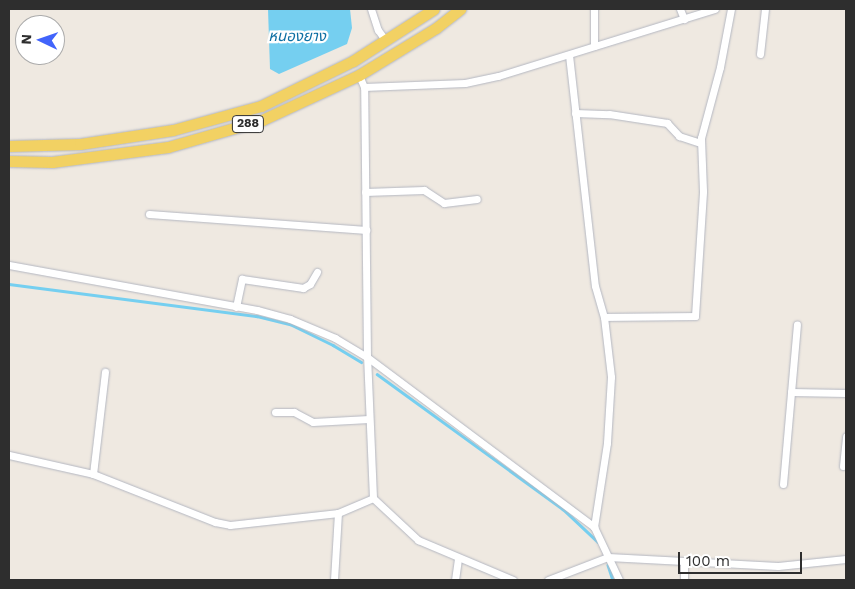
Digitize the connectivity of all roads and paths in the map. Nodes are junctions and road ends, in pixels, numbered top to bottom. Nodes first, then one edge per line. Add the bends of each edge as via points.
1 (371, 9) edge
2 (434, 9) edge
3 (460, 9) edge
4 (594, 9) edge
5 (680, 9) edge
6 (715, 9) edge
7 (731, 9) edge
8 (765, 9) edge
9 (684, 19) junction
10 (386, 41) junction
11 (594, 46) junction
12 (760, 54) dead end
13 (569, 55) junction
14 (359, 75) junction
15 (364, 87) junction
16 (575, 113) junction
17 (701, 143) junction
18 (9, 146) edge
19 (9, 161) edge
20 (365, 192) junction
21 (477, 199) dead end
22 (149, 214) dead end
23 (366, 230) junction
24 (9, 265) edge
25 (318, 272) dead end
26 (236, 306) junction
27 (604, 317) junction
28 (797, 325) dead end
29 (367, 357) junction
30 (105, 372) dead end
31 (791, 392) junction
32 (846, 392) edge
33 (275, 412) dead end
34 (369, 419) junction
35 (846, 436) edge
36 (9, 455) edge
37 (843, 466) dead end
38 (93, 474) junction
39 (783, 484) dead end
40 (373, 498) junction
41 (338, 513) junction
42 (594, 527) junction
43 (608, 557) junction
44 (458, 559) junction
45 (846, 559) edge
46 (684, 561) junction
47 (334, 580) edge
48 (455, 580) edge
49 (513, 580) edge
50 (548, 580) edge
51 (619, 580) edge
52 (684, 580) edge

1 - 10 street via 378,30
2 - 10 main road, 288
3 - 14 main road, 288 via 436,28
4 - 11 street
5 - 9 street
6 - 9 street
7 - 17 street
8 - 12 street
9 - 11 street
10 - 18 main road, 288 via 261,106 208,122 80,144
11 - 13 street
13 - 15 street via 465,83
13 - 16 street
14 - 15 street
14 - 19 main road, 288 via 262,120 168,147 52,162
15 - 20 street
16 - 17 street via 609,114 667,123 681,137
16 - 27 street via 595,286
17 - 27 street via 703,191 695,316
20 - 21 street via 424,190 444,203
20 - 23 street
22 - 23 street
23 - 29 street
24 - 26 street
25 - 26 street via 310,284 301,288 242,279
26 - 29 street via 290,319 335,338
27 - 42 street via 611,376 608,443
28 - 31 street
29 - 34 street
29 - 42 street
30 - 38 street
31 - 32 street
31 - 39 street
33 - 34 street via 294,412 313,422
34 - 40 street
35 - 37 street
36 - 38 street
38 - 41 street via 197,517 230,525
40 - 41 street
40 - 44 street via 418,540
41 - 47 street
42 - 43 street
43 - 46 street
43 - 50 street
43 - 51 street
44 - 48 street
44 - 49 street
45 - 46 street via 778,566
46 - 52 street

